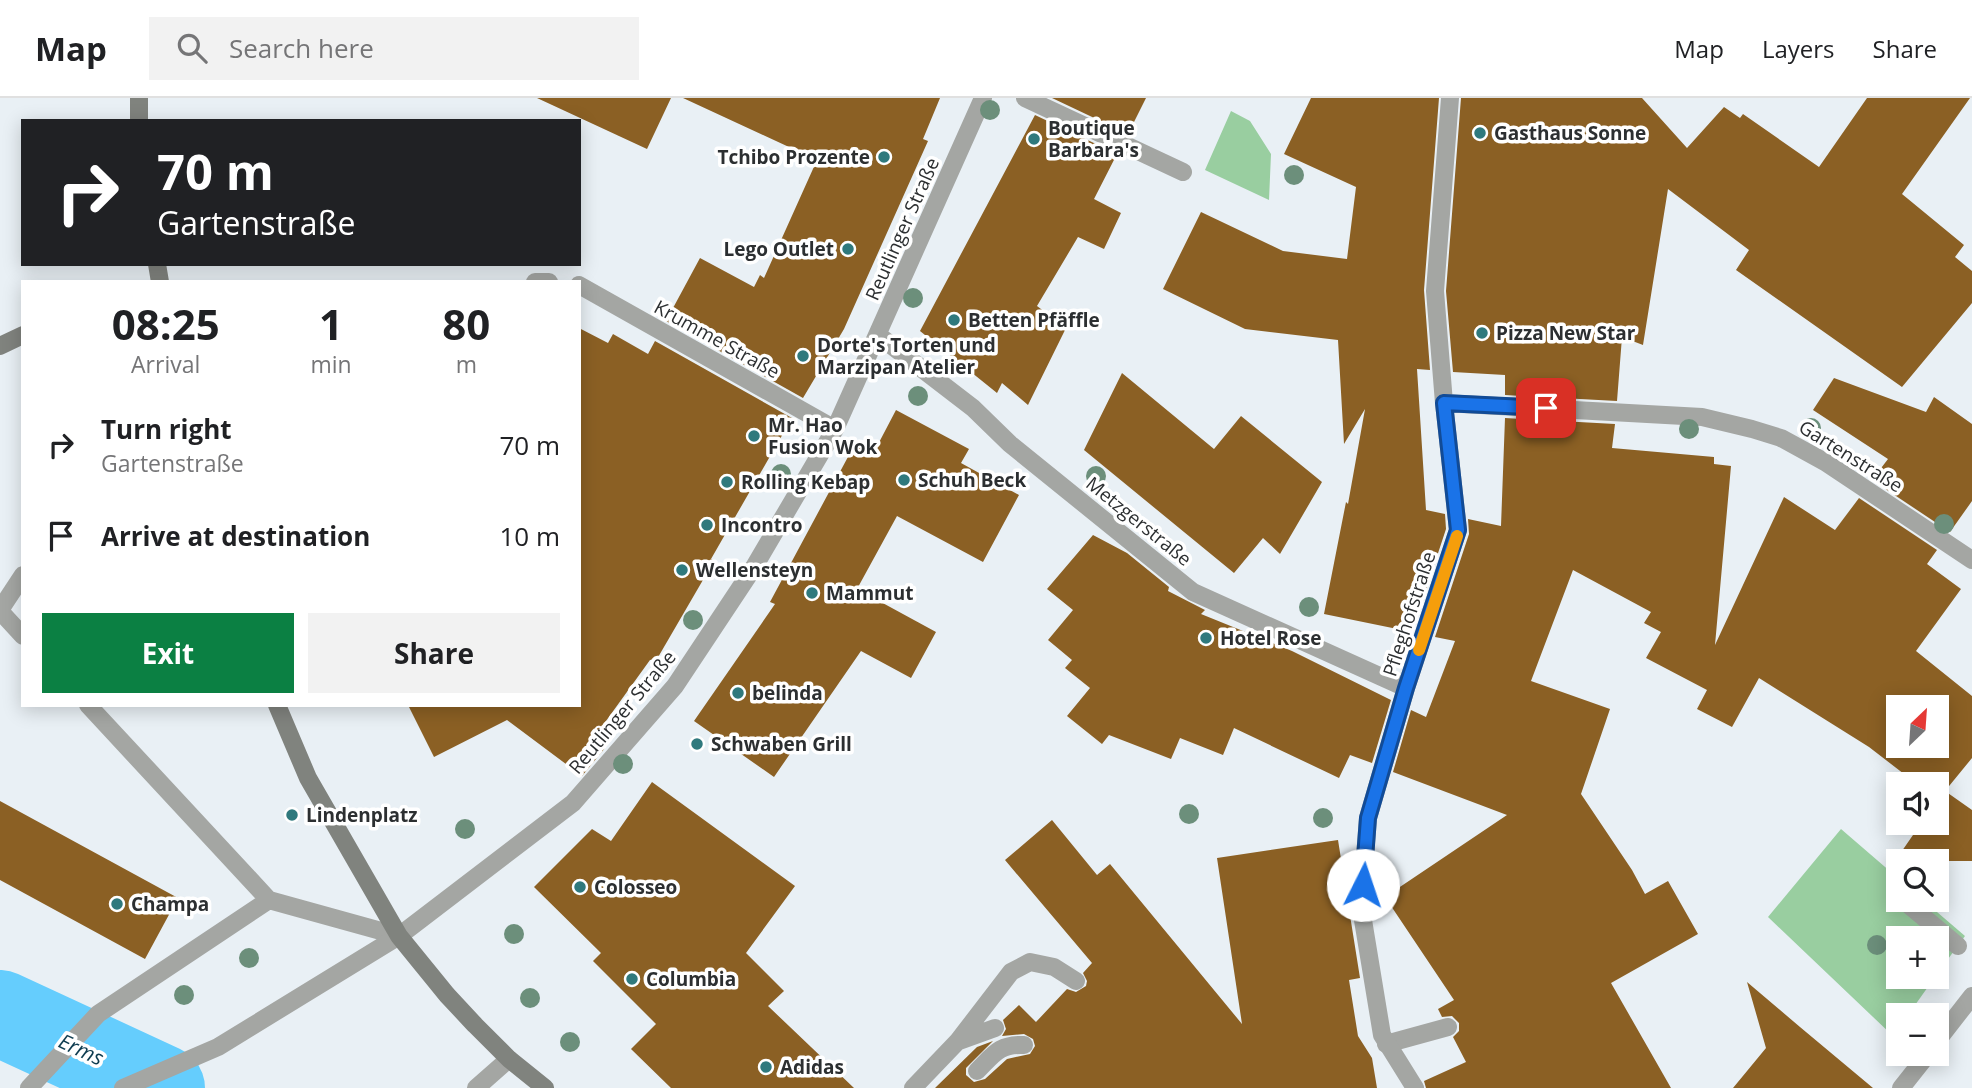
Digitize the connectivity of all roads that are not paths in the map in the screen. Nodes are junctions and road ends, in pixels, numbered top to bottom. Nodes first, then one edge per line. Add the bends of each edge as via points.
1 (139, 98) edge
2 (983, 98) edge
3 (1026, 98) edge
4 (1450, 98) edge
5 (139, 119) edge
6 (1183, 172) dead end
7 (581, 286) edge
8 (878, 335) junction
9 (21, 336) edge
10 (0, 346) edge
11 (1444, 403) junction
12 (835, 429) junction
13 (1972, 560) edge
14 (21, 578) edge
15 (0, 610) edge
16 (21, 634) edge
17 (1406, 688) junction
18 (90, 707) edge
19 (278, 707) edge
20 (269, 900) junction
21 (1917, 912) edge
22 (399, 936) junction
23 (1958, 946) dead end
24 (1076, 981) dead end
25 (1972, 996) edge
26 (1949, 1026) edge
27 (1448, 1027) dead end
28 (995, 1028) dead end
29 (958, 1041) junction
30 (1386, 1044) junction
31 (1024, 1045) dead end
32 (509, 1059) junction
33 (1918, 1066) edge
34 (977, 1071) dead end
35 (127, 1087) edge
36 (29, 1088) edge
37 (476, 1088) edge
38 (545, 1088) edge
39 (913, 1088) edge
40 (1415, 1088) edge
41 (1901, 1088) edge

1 - 5 main road
2 - 8 street, Reutlinger Straße
3 - 6 street
4 - 11 street, Pfleghofstraße via 1436,291
7 - 12 street, Krumme Straße
8 - 12 street, Reutlinger Straße
8 - 17 street, Metzgerstraße via 1193,592
9 - 10 main road
11 - 13 street, Gartenstraße via 1702,417 1752,429 1825,462
11 - 17 street, Pfleghofstraße via 1458,530
12 - 22 street, Reutlinger Straße via 754,567 675,686 573,803
14 - 15 street
15 - 16 street
17 - 30 street, Pfleghofstraße via 1368,818 1361,908
18 - 20 street
19 - 22 main road via 308,778
20 - 22 street
20 - 36 street via 97,1014
21 - 23 street
22 - 32 main road via 447,995
22 - 35 street, Reutlinger Straße via 219,1047
24 - 29 street via 1055,967 1030,962 1011,972
25 - 26 street
27 - 30 street
28 - 29 street
29 - 39 street
30 - 40 street, Pfleghofstraße
31 - 34 street via 1008,1044
32 - 37 street
32 - 38 main road
33 - 41 street

